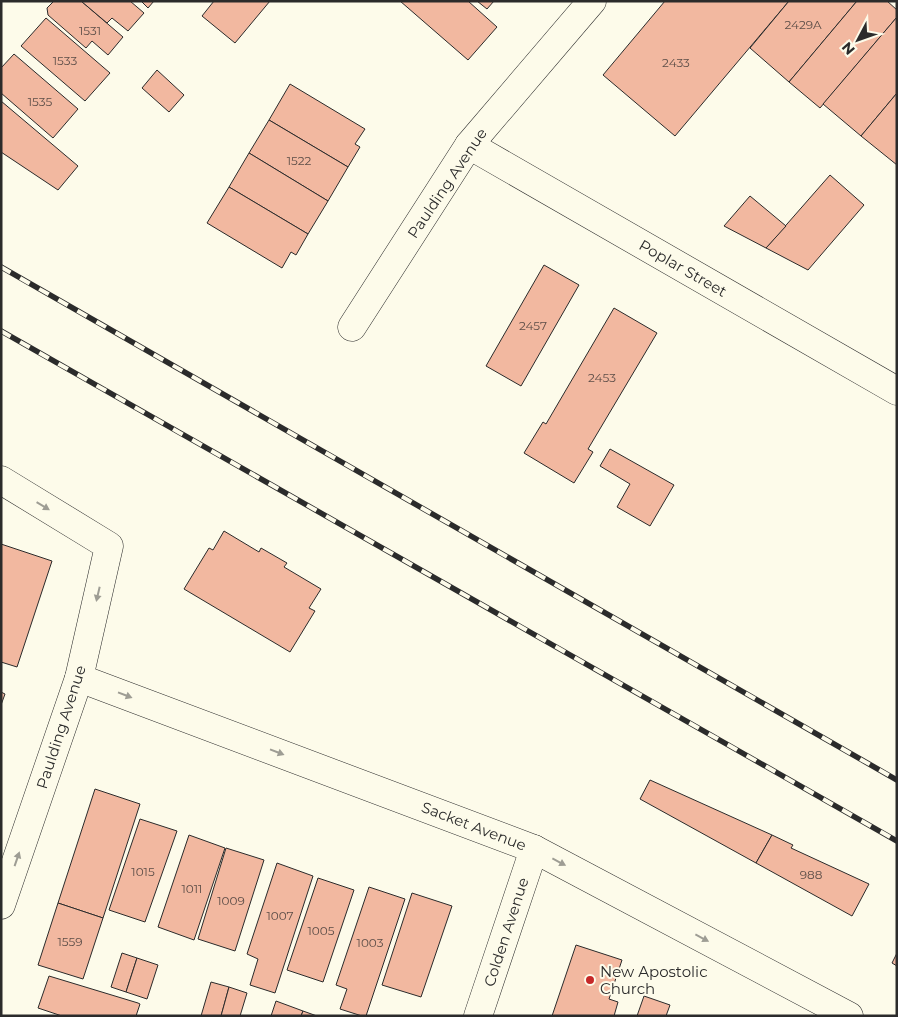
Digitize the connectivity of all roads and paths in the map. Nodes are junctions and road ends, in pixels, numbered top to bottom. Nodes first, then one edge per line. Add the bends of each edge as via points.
1 (592, 1) edge
2 (469, 145) junction
3 (352, 327) dead end
4 (897, 391) edge
5 (1, 480) edge
6 (79, 678) junction
7 (534, 849) junction
8 (1, 905) edge
9 (478, 1016) edge
10 (849, 1016) edge

1 - 2 street, Paulding Avenue
2 - 3 street, Paulding Avenue
2 - 4 street, Poplar Street
5 -> 6 street, Paulding Avenue via 109,546
6 -> 7 street, Sacket Avenue
8 -> 6 street, Paulding Avenue
7 - 9 street, Colden Avenue
7 -> 10 street, Sacket Avenue

